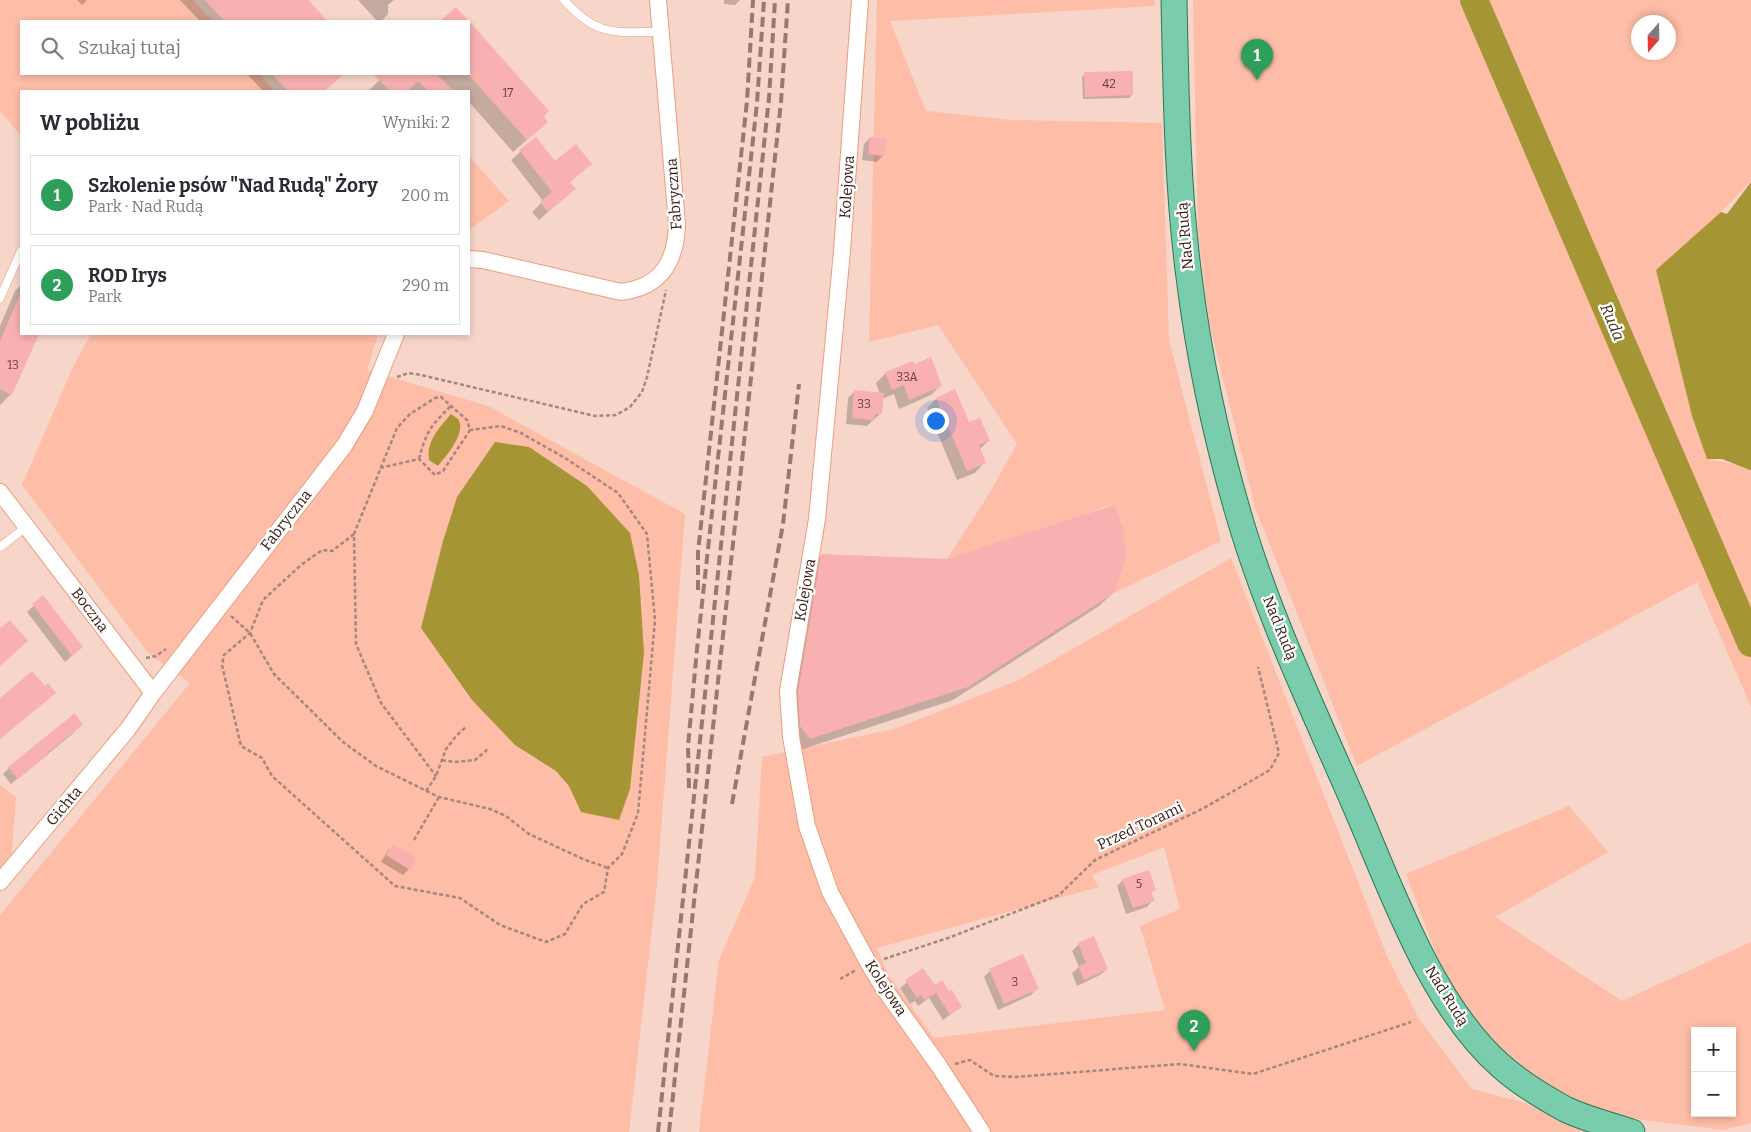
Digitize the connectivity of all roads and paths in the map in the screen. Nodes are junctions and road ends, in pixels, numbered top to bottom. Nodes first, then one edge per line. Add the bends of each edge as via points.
1 (564, 0) edge
2 (658, 0) edge
3 (860, 0) edge
4 (1174, 0) edge
5 (660, 32) junction
6 (20, 253) edge
7 (470, 259) edge
8 (668, 285) dead end
9 (0, 298) edge
10 (396, 335) edge
11 (391, 382) dead end
12 (451, 406) junction
13 (470, 430) junction
14 (419, 459) junction
15 (380, 468) junction
16 (0, 492) edge
17 (26, 527) junction
18 (354, 534) junction
19 (0, 547) edge
20 (220, 606) junction
21 (250, 633) junction
22 (1258, 666) dead end
23 (153, 693) junction
24 (466, 727) dead end
25 (488, 750) dead end
26 (442, 760) junction
27 (436, 776) junction
28 (426, 791) junction
29 (439, 796) junction
30 (414, 840) dead end
31 (608, 868) junction
32 (0, 882) edge
33 (869, 964) junction
34 (840, 979) dead end
35 (1411, 1022) dead end
36 (939, 1066) junction
37 (982, 1132) edge
38 (1632, 1132) edge

1 - 5 lane via 594,26 616,32
2 - 5 street, Fabryczna
3 - 33 street, Kolejowa via 842,251 817,519 788,691 791,737 807,826 830,892
4 - 38 main road, Nad Rudą via 1182,212 1203,370 1216,434 1240,519 1277,624 1412,936 1456,1014 1500,1065 1529,1087 1569,1110
5 - 7 street, Fabryczna via 677,239 672,256 658,278 646,286 621,292
6 - 9 lane
8 - 11 path via 642,392 630,407 616,414 594,416 409,373
10 - 20 street, Fabryczna via 365,411 344,446
12 - 13 path via 467,420
12 - 14 path via 425,436
12 - 15 path via 442,398 435,398 410,414 397,428
13 - 14 path via 444,471 435,475
13 - 31 path via 501,426 521,433 565,458 618,493 647,534 655,620 638,813 622,854
14 - 15 path
15 - 18 path
16 - 17 street, Boczna
17 - 19 lane
17 - 23 street, Boczna
18 - 21 path via 332,551 322,550 301,565 263,600
18 - 27 path via 356,644 381,703
20 - 21 path
20 - 23 street, Fabryczna
21 - 28 path via 274,674 343,742 376,766
21 - 31 path via 224,656 222,665 241,746 262,758 272,776 395,886 460,898 500,925 546,942 565,934 583,904 604,892
22 - 33 path, Przed Torami via 1279,753 1270,770 1204,808 1095,860 1059,895 948,938
23 - 32 street, Gichta via 128,729
24 - 26 path via 446,749
25 - 26 path via 475,760
26 - 27 path
27 - 28 path
28 - 29 path
29 - 30 path
29 - 31 path via 490,809 506,816 529,834
33 - 34 path, Przed Torami
33 - 36 street, Kolejowa
35 - 36 path via 1253,1074 1180,1064 1015,1077 994,1076 970,1060
36 - 37 street, Kolejowa

